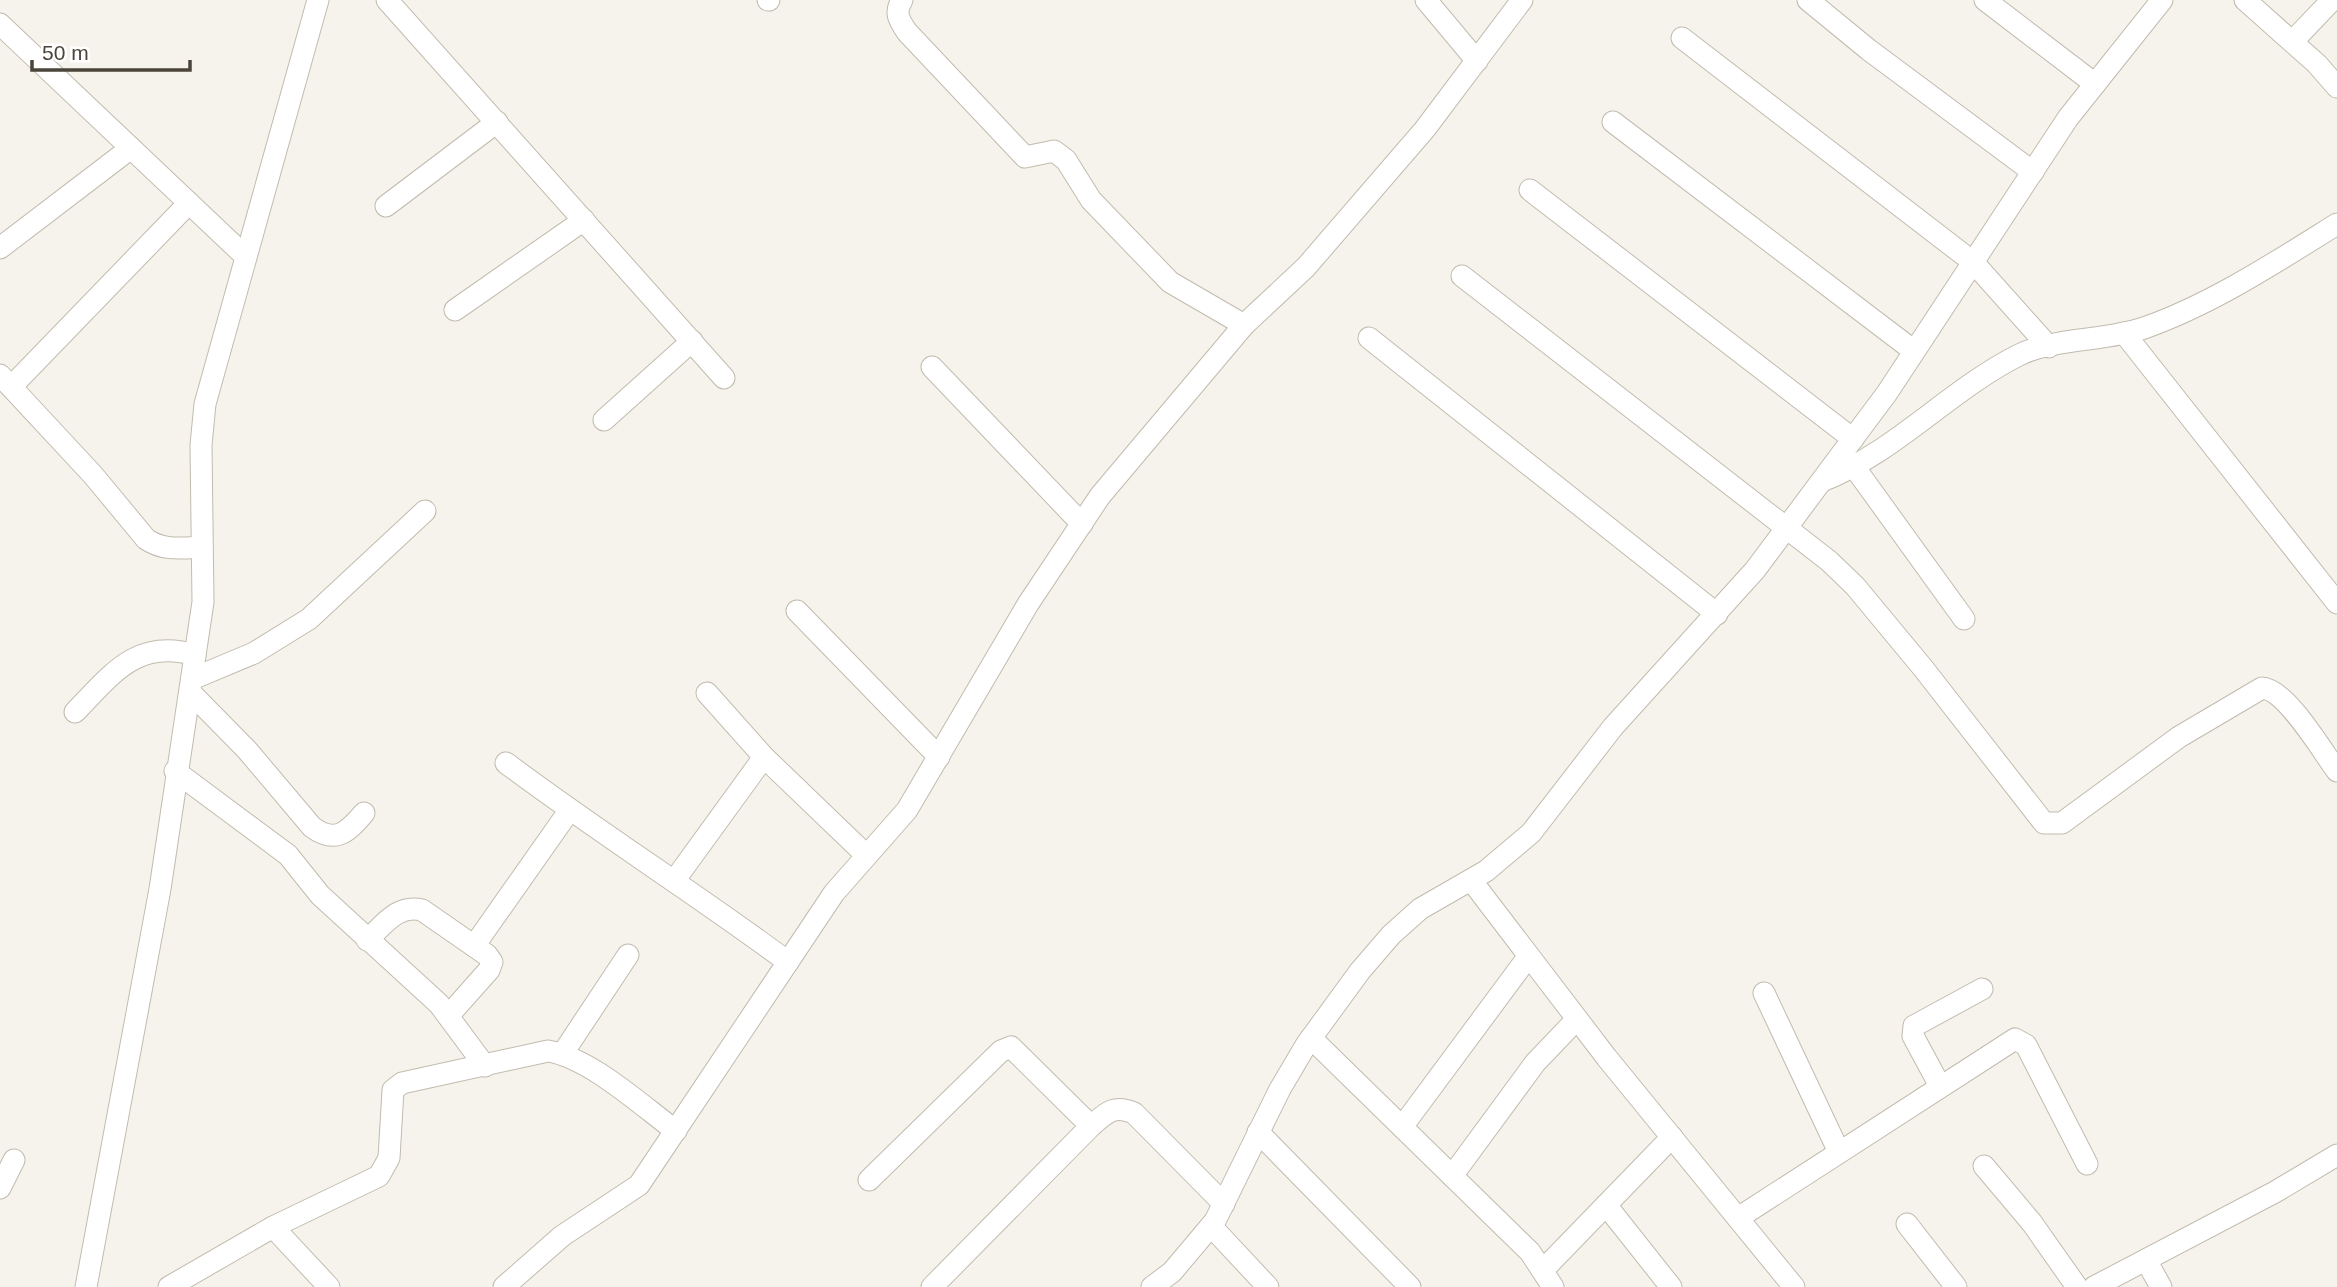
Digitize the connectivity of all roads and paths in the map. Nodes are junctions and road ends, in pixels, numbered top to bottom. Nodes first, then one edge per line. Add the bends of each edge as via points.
1 (318, 0) edge
2 (387, 0) edge
3 (902, 0) edge
4 (1426, 0) edge
5 (1522, 0) edge
6 (1808, 0) edge
7 (1985, 0) edge
8 (2162, 0) edge
9 (2245, 0) edge
10 (2332, 0) edge
11 (0, 24) edge
12 (1682, 38) dead end
13 (2293, 41) junction
14 (1476, 61) junction
15 (2095, 84) junction
16 (2337, 87) edge
17 (497, 122) junction
18 (1613, 122) dead end
19 (131, 148) junction
20 (2033, 172) junction
21 (1530, 190) dead end
22 (189, 203) junction
23 (386, 205) dead end
24 (584, 220) junction
25 (2337, 224) edge
26 (0, 248) edge
27 (244, 256) junction
28 (1973, 262) junction
29 (1462, 276) dead end
30 (455, 310) dead end
31 (1244, 325) junction
32 (2124, 333) junction
33 (1369, 338) dead end
34 (692, 341) junction
35 (2049, 347) junction
36 (1914, 351) junction
37 (932, 367) dead end
38 (724, 378) dead end
39 (6, 381) edge
40 (604, 420) dead end
41 (1853, 439) junction
42 (1855, 468) junction
43 (1822, 481) junction
44 (425, 511) dead end
45 (1082, 524) junction
46 (1787, 529) junction
47 (202, 547) junction
48 (2337, 603) edge
49 (797, 611) dead end
50 (1717, 614) junction
51 (1964, 619) dead end
52 (195, 654) junction
53 (191, 685) junction
54 (707, 693) dead end
55 (75, 712) dead end
56 (764, 757) junction
57 (939, 757) junction
58 (506, 763) dead end
59 (176, 771) junction
60 (2337, 771) edge
61 (569, 811) junction
62 (364, 813) dead end
63 (866, 855) junction
64 (1471, 880) junction
65 (674, 881) junction
66 (367, 940) junction
67 (474, 946) junction
68 (628, 955) dead end
69 (1528, 957) junction
70 (789, 962) junction
71 (1982, 989) dead end
72 (1764, 993) dead end
73 (449, 1015) junction
74 (1577, 1019) junction
75 (1311, 1038) junction
76 (563, 1053) junction
77 (485, 1066) junction
78 (1940, 1086) junction
79 (1091, 1126) junction
80 (1402, 1127) junction
81 (677, 1131) junction
82 (1258, 1132) junction
83 (1672, 1137) junction
84 (1839, 1153) junction
85 (2337, 1155) edge
86 (14, 1160) dead end
87 (2087, 1164) dead end
88 (1984, 1166) dead end
89 (1452, 1176) junction
90 (869, 1180) dead end
91 (0, 1188) edge
92 (1224, 1204) junction
93 (1606, 1205) junction
94 (1738, 1218) junction
95 (1906, 1224) dead end
96 (1211, 1226) junction
97 (273, 1227) junction
98 (2146, 1260) junction
99 (1548, 1279) edge
100 (183, 1284) edge
101 (86, 1287) edge
102 (329, 1287) edge
103 (504, 1287) edge
104 (932, 1287) edge
105 (1152, 1287) edge
106 (1268, 1287) edge
107 (1410, 1287) edge
108 (1671, 1287) edge
109 (1794, 1287) edge
110 (1956, 1287) edge
111 (2077, 1287) edge
112 (2094, 1287) edge
113 (2161, 1287) edge

1 - 27 street
2 - 17 street
3 - 31 street via 898,18 907,32 1025,157 1058,153 1091,200 1170,282
4 - 14 street
5 - 14 street
6 - 20 street
7 - 15 street
8 - 15 street
9 - 13 street
10 - 13 street
11 - 19 street
12 - 28 street
13 - 16 street
14 - 31 street via 1425,129 1306,267
15 - 20 street
17 - 23 street
17 - 24 street
18 - 36 street
19 - 22 street
19 - 26 street
20 - 28 street
21 - 41 street
22 - 27 street
22 - 39 street
24 - 30 street
24 - 34 street
25 - 32 street via 2216,295
27 - 47 street via 205,404
28 - 35 street
28 - 36 street
29 - 46 street
31 - 45 street via 1154,430
32 - 35 street
32 - 48 street
33 - 50 street
34 - 38 street
34 - 40 street
35 - 42 street via 2018,356
36 - 41 street
37 - 45 street
39 - 47 street via 146,539 163,547
41 - 43 street
42 - 43 street
42 - 51 street
43 - 46 street
44 - 53 street via 309,619
45 - 57 street via 1028,604
46 - 50 street
46 - 60 street via 1829,561 1876,611 2044,823 2062,823 2179,737 2262,688 2282,697
47 - 52 street via 203,602
49 - 57 street
50 - 64 street via 1613,727 1531,833
52 - 53 street
52 - 55 street via 178,650 142,654 119,667
53 - 59 street
53 - 62 street via 312,827 333,837 348,831
54 - 56 street
56 - 63 street
56 - 65 street
57 - 63 street via 907,810
58 - 61 street
59 - 66 street via 288,855 320,895
59 - 101 street via 160,889
61 - 65 street
61 - 67 street
63 - 70 street via 834,892
64 - 69 street
64 - 75 street via 1420,909 1391,935
65 - 70 street
66 - 67 street via 400,909 409,907 422,910
66 - 73 street
67 - 73 street via 492,962
68 - 76 street
69 - 74 street
69 - 80 street
70 - 81 street
71 - 78 street via 1914,1026 1913,1037
72 - 84 street
73 - 77 street
74 - 83 street
74 - 89 street via 1528,1072
75 - 80 street
75 - 82 street
76 - 77 street via 548,1051
76 - 81 street
77 - 97 street via 396,1087 391,1096 384,1171
78 - 84 street
78 - 87 street via 2008,1041 2021,1040
79 - 90 street via 1011,1047 1001,1051
79 - 92 street via 1117,1108 1134,1113
79 - 104 street
80 - 89 street
81 - 103 street via 639,1185 562,1236
82 - 92 street
82 - 107 street
83 - 93 street
83 - 94 street
84 - 94 street
85 - 98 street
86 - 91 street
88 - 111 street
89 - 99 street via 1530,1252
92 - 96 street
93 - 99 street
93 - 108 street
94 - 109 street
95 - 110 street
96 - 105 street via 1172,1272
96 - 106 street
97 - 100 street
97 - 102 street
98 - 112 street
98 - 113 street

